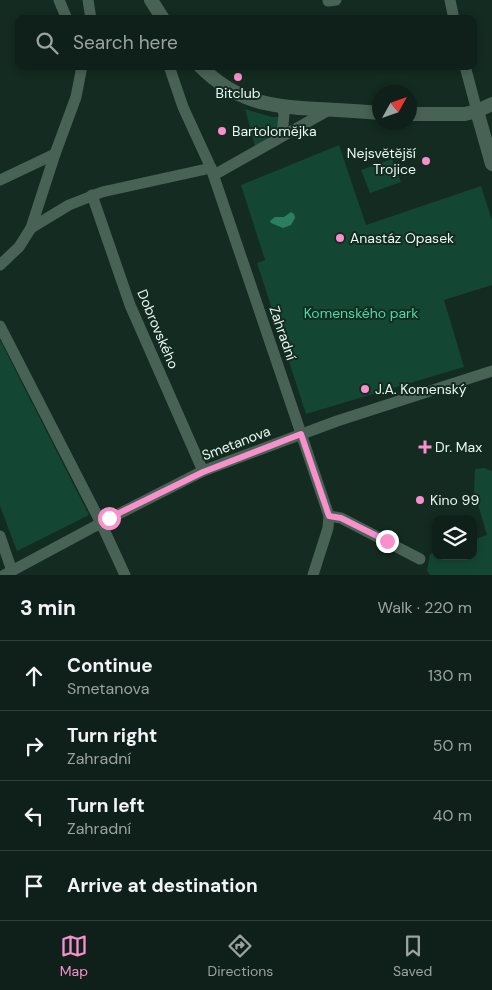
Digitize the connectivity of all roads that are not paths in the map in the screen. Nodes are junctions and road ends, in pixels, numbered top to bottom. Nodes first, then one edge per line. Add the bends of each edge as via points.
1 (60, 0) edge
2 (88, 0) edge
3 (151, 0) edge
4 (450, 0) edge
5 (66, 15) edge
6 (90, 15) edge
7 (160, 15) edge
8 (453, 15) edge
9 (81, 70) edge
10 (170, 70) edge
11 (204, 70) edge
12 (467, 70) edge
13 (492, 104) edge
14 (282, 107) junction
15 (329, 110) junction
16 (477, 111) junction
17 (372, 113) edge
18 (417, 114) edge
19 (282, 136) junction
20 (55, 154) junction
21 (492, 164) edge
22 (213, 171) junction
23 (0, 180) edge
24 (92, 195) junction
25 (32, 228) junction
26 (0, 265) edge
27 (0, 326) edge
28 (492, 371) edge
29 (301, 434) junction
30 (203, 472) junction
31 (329, 516) junction
32 (100, 523) junction
33 (0, 536) edge
34 (420, 559) dead end
35 (8, 573) edge
36 (125, 575) edge
37 (313, 575) edge

1 - 5 street
2 - 6 street
3 - 7 street
4 - 8 street
9 - 20 street via 76,97
10 - 22 street, Zahradní
11 - 14 street via 237,94
12 - 16 street
13 - 16 street
14 - 15 street
14 - 19 street
15 - 17 street
15 - 19 street
16 - 18 street via 451,115
16 - 21 street
19 - 22 street
20 - 23 street
20 - 25 street
22 - 24 street via 133,184
22 - 29 street, Zahradní
24 - 25 street
24 - 30 street, Dobrovského via 130,305
25 - 26 street via 19,247
27 - 32 street
28 - 29 street, Smetanova
29 - 30 street, Smetanova
29 - 31 street, Zahradní
30 - 32 street, Smetanova
31 - 34 street via 341,518
31 - 37 street
32 - 35 street, Smetanova
32 - 36 street
33 - 35 street

